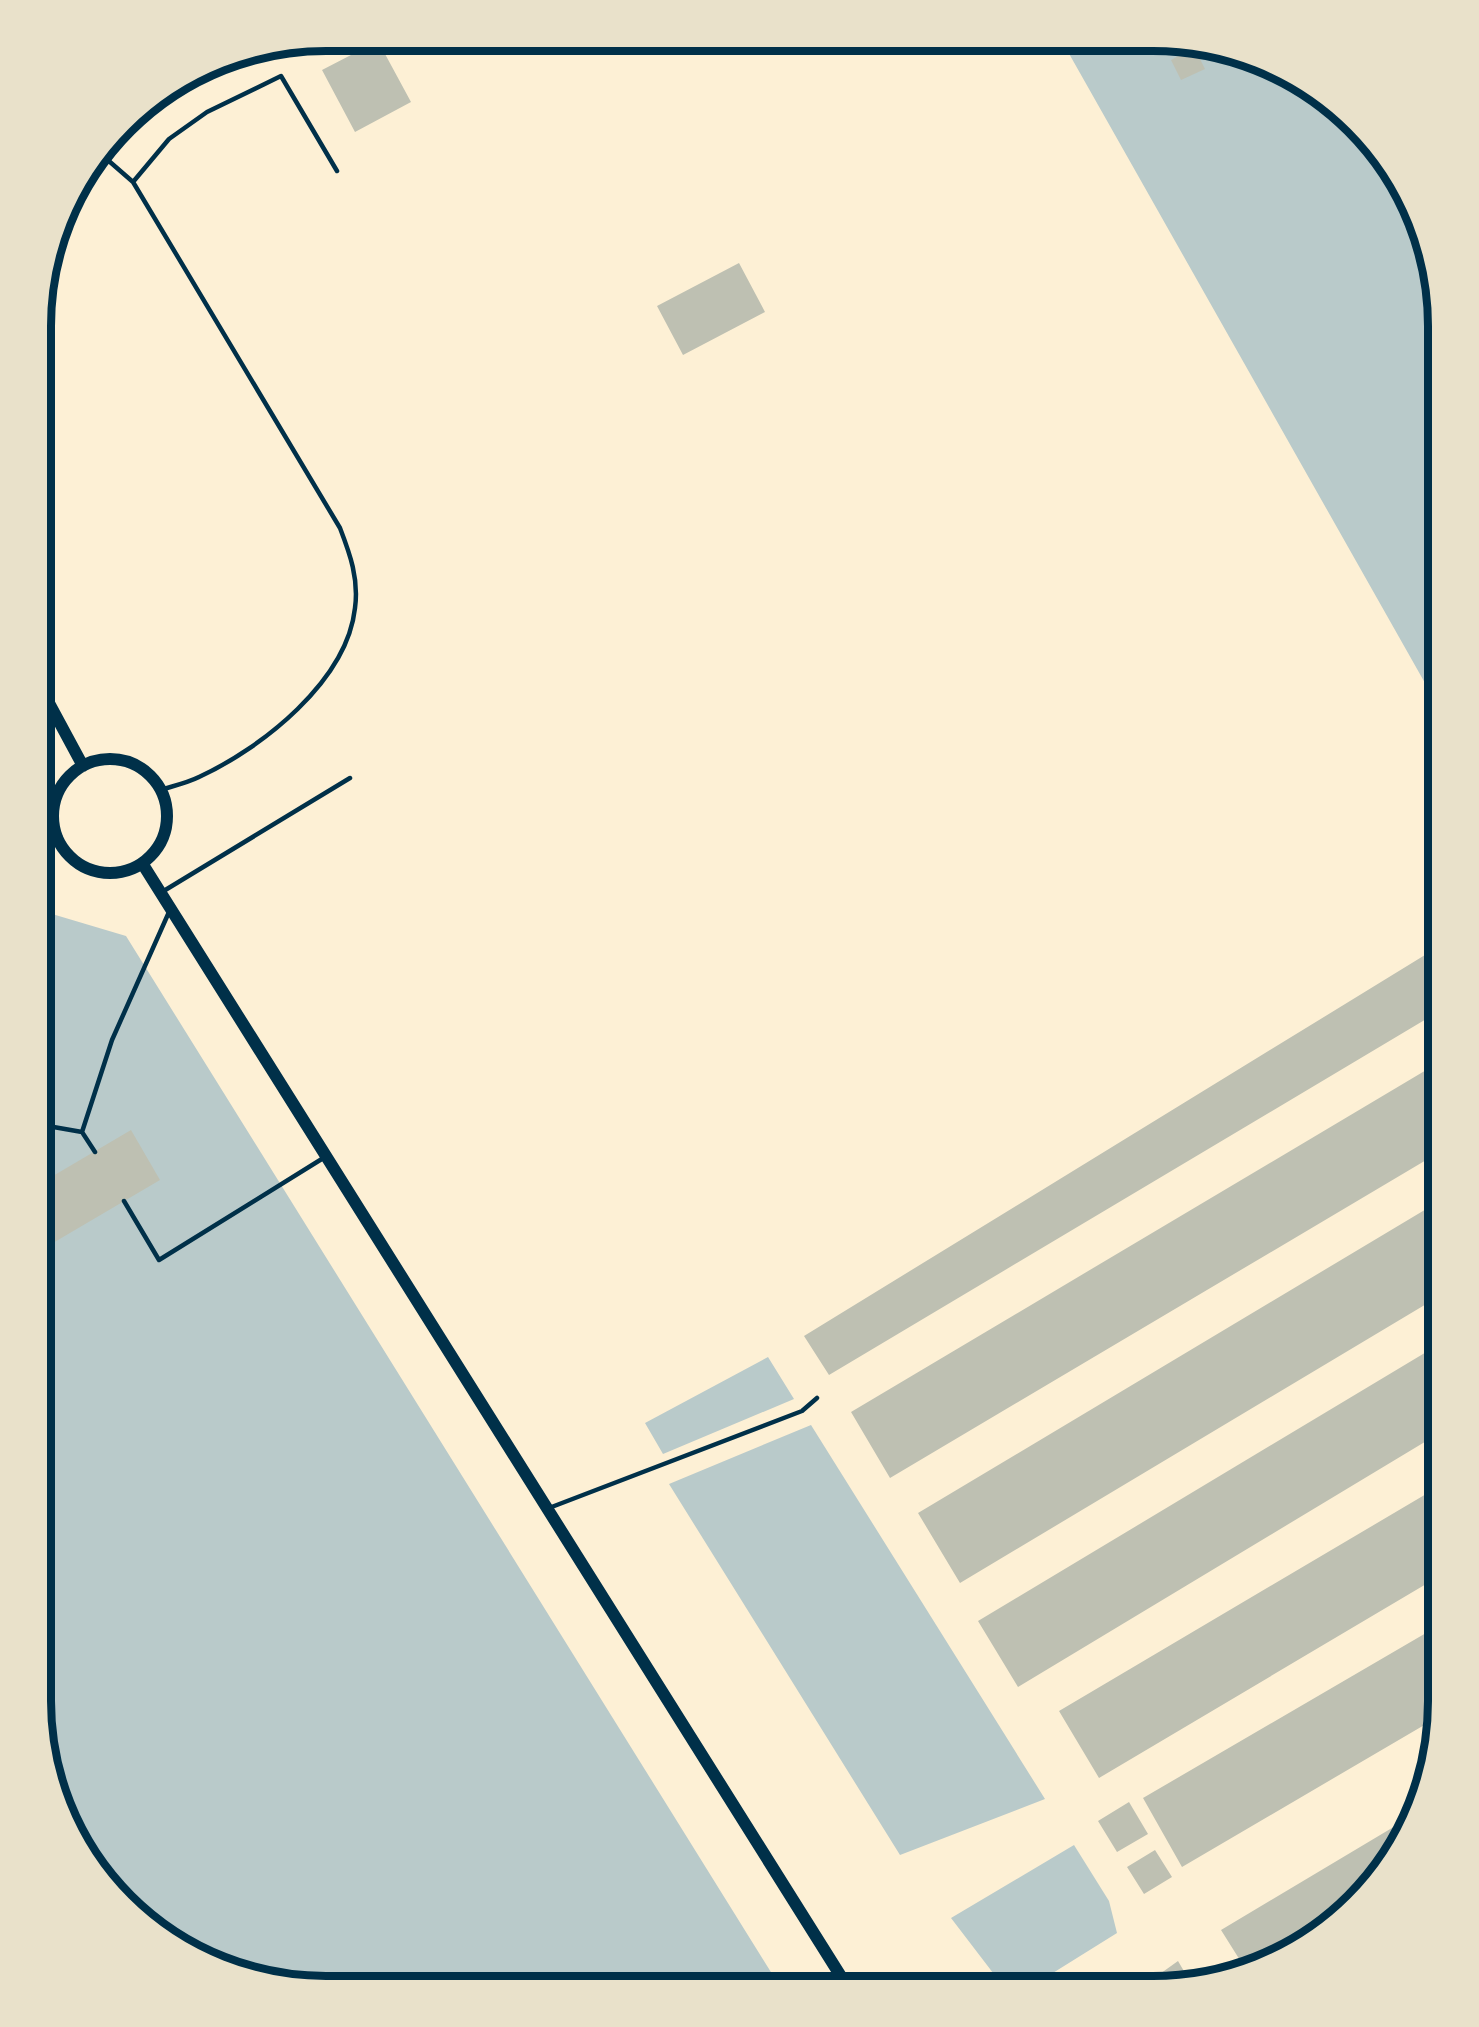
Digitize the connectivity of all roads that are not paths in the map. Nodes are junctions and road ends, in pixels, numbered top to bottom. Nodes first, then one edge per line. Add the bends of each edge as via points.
1 (107, 160) edge
2 (337, 171) dead end
3 (133, 182) junction
4 (51, 707) edge
5 (83, 766) junction
6 (350, 778) dead end
7 (160, 790) junction
8 (58, 838) junction
9 (51, 842) edge
10 (142, 863) junction
11 (160, 894) junction
12 (170, 910) junction
13 (51, 1127) edge
14 (82, 1132) junction
15 (94, 1152) dead end
16 (326, 1157) junction
17 (124, 1201) dead end
18 (817, 1398) dead end
19 (547, 1509) junction
20 (841, 1976) edge

1 - 3 lane
2 - 3 lane via 281,76 207,112 170,139
3 - 7 lane via 340,528 355,569 356,607 349,638 311,696 258,742 200,777
4 - 5 main road
5 - 7 main road via 104,759 123,760 141,768
5 - 8 main road via 69,776 53,808
6 - 11 lane
7 - 10 main road via 167,816 164,835
8 - 9 street
8 - 10 main road via 72,858 87,868 123,871
10 - 11 main road
11 - 12 main road
12 - 14 lane via 112,1040
12 - 16 main road
13 - 14 lane
14 - 15 lane
16 - 17 lane via 159,1260
16 - 19 main road
18 - 19 lane via 802,1411
19 - 20 main road

